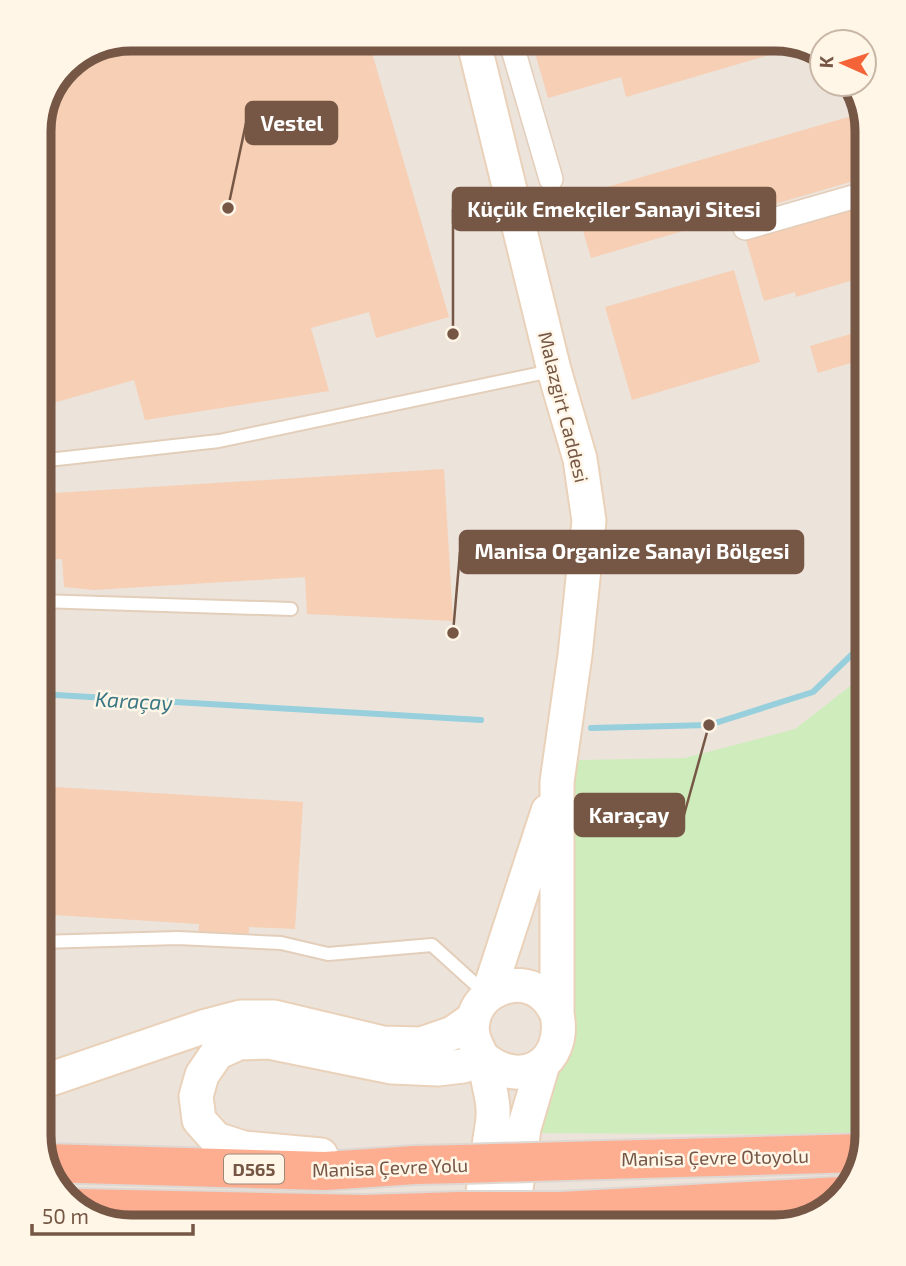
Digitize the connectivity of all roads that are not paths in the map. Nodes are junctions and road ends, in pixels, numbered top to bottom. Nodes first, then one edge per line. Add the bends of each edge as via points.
1 (476, 51) edge
2 (514, 51) edge
3 (551, 179) dead end
4 (855, 196) edge
5 (744, 228) dead end
6 (554, 370) junction
7 (51, 460) edge
8 (51, 601) edge
9 (291, 609) dead end
10 (557, 782) junction
11 (51, 942) edge
12 (481, 1007) junction
13 (557, 1014) junction
14 (482, 1057) junction
15 (543, 1064) junction
16 (51, 1079) edge
17 (853, 1153) edge
18 (566, 1161) joint
19 (56, 1163) edge
20 (415, 1164) junction
21 (827, 1197) edge
22 (99, 1208) edge
23 (386, 1215) edge
24 (470, 1215) edge
25 (512, 1215) edge
26 (515, 1215) edge

1 - 6 main road, Malazgirt Caddesi
2 - 3 street
4 - 5 street
6 - 7 lane via 219,442
6 - 10 main road, Malazgirt Caddesi via 580,459 589,521
8 - 9 lane
10 - 12 main road
10 - 13 main road
11 - 12 lane via 204,939 281,943 328,954 432,945
12 - 13 main road via 500,988 527,986 540,992
12 - 14 main road via 472,1032
12 - 16 main road via 453,1033 421,1044 383,1043 274,1017 241,1017
13 - 15 main road via 558,1042
14 - 15 main road via 505,1072 518,1073
14 - 20 main road via 463,1066 438,1069 392,1067 269,1042 239,1043 217,1053 202,1076 196,1097 199,1120 216,1139 244,1148
14 - 24 main road via 494,1110
15 - 25 main road via 524,1128
17 - 18 highway, Manisa Çevre Otoyolu / D565
18 - 20 highway, Manisa Çevre Yolu / D565, bridge
19 - 20 highway, Manisa Çevre Yolu / D565 via 325,1171
21 - 26 highway, D565, bridge
22 - 23 highway, D565

